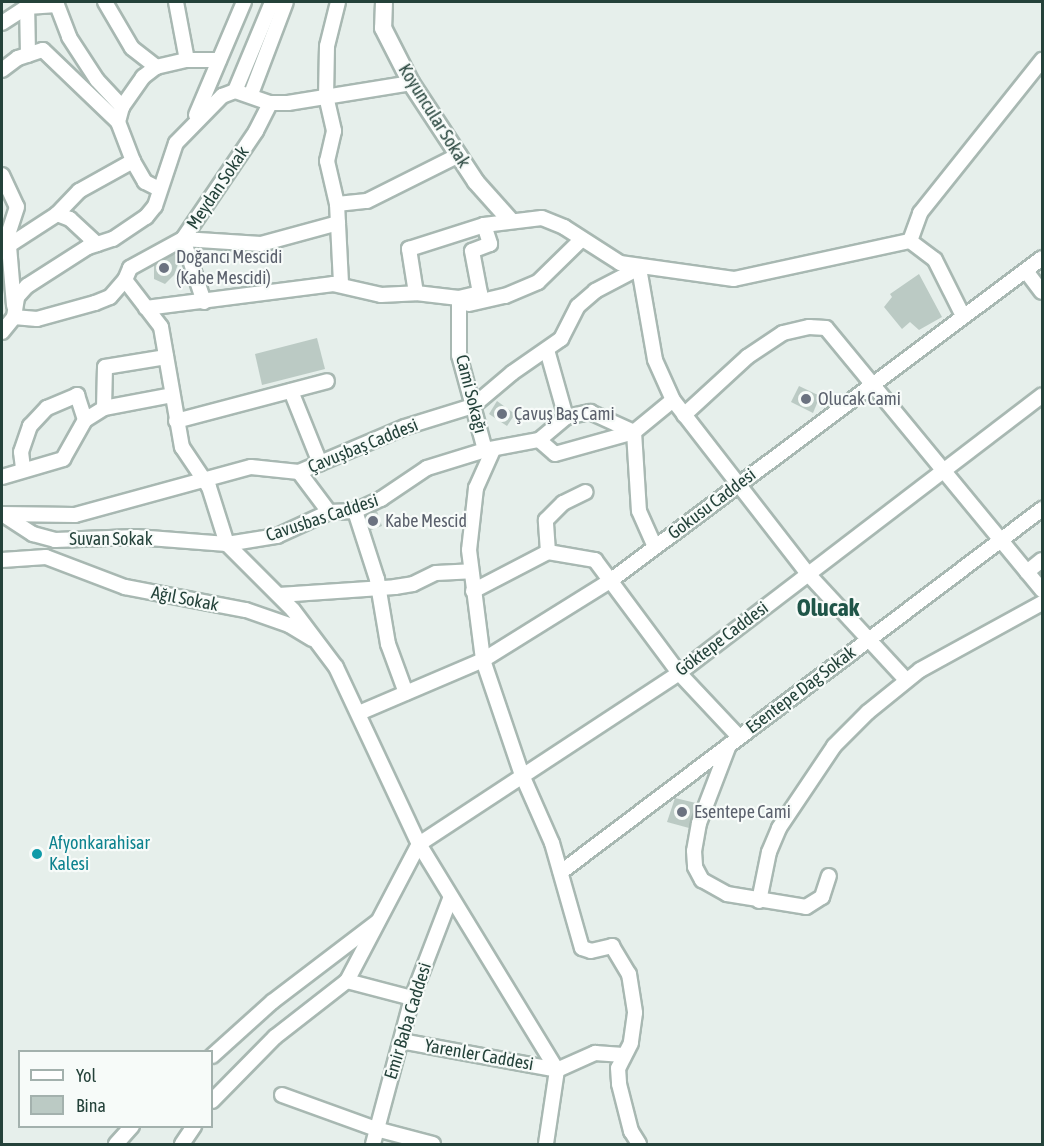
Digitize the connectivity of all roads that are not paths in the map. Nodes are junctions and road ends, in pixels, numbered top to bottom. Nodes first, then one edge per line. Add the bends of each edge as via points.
1 (105, 2) edge
2 (176, 2) edge
3 (244, 2) edge
4 (272, 2) edge
5 (286, 2) edge
6 (338, 2) edge
7 (384, 2) edge
8 (27, 4) edge
9 (2, 23) edge
10 (75, 47) junction
11 (28, 55) junction
12 (187, 60) junction
13 (219, 60) junction
14 (1042, 60) edge
15 (56, 61) junction
16 (156, 68) junction
17 (2, 70) edge
18 (411, 83) junction
19 (235, 91) junction
20 (251, 94) junction
21 (326, 96) junction
22 (270, 103) junction
23 (122, 107) junction
24 (194, 120) junction
25 (118, 122) junction
26 (459, 155) junction
27 (133, 161) junction
28 (2, 175) edge
29 (159, 189) junction
30 (337, 204) junction
31 (57, 214) junction
32 (510, 220) junction
33 (338, 223) junction
34 (484, 225) junction
35 (183, 239) junction
36 (581, 240) junction
37 (910, 242) junction
38 (97, 244) junction
39 (8, 246) junction
40 (1042, 258) edge
41 (639, 268) junction
42 (1026, 271) junction
43 (125, 280) junction
44 (6, 282) edge
45 (341, 284) junction
46 (1042, 292) edge
47 (416, 293) junction
48 (204, 302) junction
49 (459, 302) junction
50 (147, 308) junction
51 (14, 311) junction
52 (963, 316) junction
53 (2, 332) edge
54 (547, 350) junction
55 (166, 357) junction
56 (327, 381) dead end
57 (873, 388) junction
58 (291, 391) junction
59 (172, 395) junction
60 (1042, 395) edge
61 (673, 400) junction
62 (473, 406) junction
63 (104, 408) junction
64 (684, 415) junction
65 (566, 417) junction
66 (85, 420) junction
67 (176, 421) junction
68 (634, 432) junction
69 (539, 440) junction
70 (489, 450) junction
71 (320, 463) junction
72 (23, 468) junction
73 (942, 470) junction
74 (298, 472) junction
75 (2, 477) edge
76 (204, 480) junction
77 (736, 485) junction
78 (586, 492) dead end
79 (1042, 508) edge
80 (355, 510) junction
81 (329, 512) junction
82 (2, 514) edge
83 (48, 538) junction
84 (1002, 541) junction
85 (227, 544) junction
86 (656, 547) junction
87 (548, 552) junction
88 (46, 556) junction
89 (2, 560) edge
90 (1042, 560) edge
91 (471, 571) junction
92 (1028, 572) junction
93 (808, 574) junction
94 (610, 581) junction
95 (379, 588) junction
96 (1042, 590) edge
97 (473, 591) junction
98 (279, 595) junction
99 (1042, 603) edge
100 (866, 642) junction
101 (322, 645) junction
102 (483, 660) junction
103 (679, 673) junction
104 (906, 680) junction
105 (406, 693) junction
106 (359, 713) junction
107 (734, 741) junction
108 (522, 775) junction
109 (419, 844) junction
110 (561, 872) junction
111 (829, 876) dead end
112 (450, 899) junction
113 (759, 901) junction
114 (384, 916) junction
115 (347, 981) junction
116 (412, 998) junction
117 (401, 1041) junction
118 (213, 1055) edge
119 (623, 1055) junction
120 (557, 1070) junction
121 (282, 1095) dead end
122 (213, 1100) edge
123 (130, 1128) edge
124 (193, 1128) edge
125 (376, 1129) junction
126 (116, 1144) edge
127 (182, 1144) edge
128 (373, 1144) edge
129 (433, 1144) edge
130 (546, 1144) edge
131 (639, 1144) edge

1 - 16 street via 132,48
2 - 12 street
3 - 13 street
4 - 19 street
5 - 20 street
6 - 21 street via 327,46
7 - 18 street, Koyuncular Sokak via 383,28
8 - 9 street
8 - 10 street via 57,5
8 - 11 street
10 - 15 street
10 - 23 street
11 - 15 street via 43,50
11 - 17 street
12 - 13 street
12 - 16 street
13 - 24 street
14 - 37 street via 920,213
15 - 25 street
16 - 23 street via 143,77
18 - 21 street
18 - 26 street, Koyuncular Sokak
19 - 20 street
19 - 24 street via 222,96
20 - 22 street
21 - 22 street
21 - 30 street via 334,131 327,161
22 - 35 street, Meydan Sokak via 256,131
23 - 25 street
24 - 29 street via 176,143
25 - 27 street
26 - 30 street via 367,201
26 - 32 street, Koyuncular Sokak via 476,182
27 - 29 street via 145,182
27 - 31 street via 79,190
28 - 39 street via 17,207
29 - 38 street via 155,206 146,217 132,229
30 - 33 street
31 - 38 street via 70,219
31 - 39 street
32 - 34 street
32 - 36 street via 553,221
33 - 35 street via 261,244
33 - 45 street
34 - 47 street via 409,249
34 - 49 street via 490,244 472,251 480,293
35 - 43 street, Meydan Sokak via 130,268
35 - 48 street
36 - 41 street via 620,263
36 - 49 street via 538,282 505,296
37 - 41 street via 734,279
37 - 52 street via 935,260
38 - 51 street via 27,286
39 - 44 street
40 - 42 street, Gokusu Caddesi
41 - 54 street, Çavuşbaş Caddesi via 595,291 578,306 561,339
41 - 61 street via 656,360
42 - 46 street
42 - 52 street, Gokusu Caddesi
43 - 50 street
43 - 51 street, Meydan Sokak via 110,297 94,303 36,319
44 - 51 street
45 - 47 street via 381,295
45 - 48 street
47 - 49 street
48 - 50 street
49 - 62 street, Cami Sokağı via 459,355
50 - 55 street via 161,327
51 - 53 street
52 - 57 street, Gokusu Caddesi
54 - 62 street, Çavuşbaş Caddesi via 505,378
54 - 65 street
55 - 59 street
55 - 63 street via 105,368
56 - 58 street
57 - 64 street via 838,339 826,328 809,327 783,333 747,357
57 - 73 street
57 - 77 street, Gokusu Caddesi
58 - 67 street
58 - 71 street
59 - 63 street
59 - 67 street
60 - 73 street, Göktepe Caddesi
61 - 64 street
61 - 68 street
62 - 70 street, Cami Sokağı
62 - 71 street, Çavuşbaş Caddesi via 405,427
63 - 66 street
64 - 77 street
65 - 68 street via 590,412
65 - 69 street
66 - 72 street via 63,459
66 - 72 street via 77,395 46,408 30,426 21,452
67 - 76 street via 182,447
68 - 69 street via 555,454
68 - 86 street via 639,511
69 - 70 street, Cavusbas Caddesi
70 - 80 street, Cavusbas Caddesi via 427,468 381,499
70 - 91 street via 476,488 469,550
71 - 74 street, Çavuşbaş Caddesi
72 - 75 street
73 - 84 street
73 - 93 street, Göktepe Caddesi
74 - 76 street, Çavuşbaş Caddesi via 252,468
74 - 81 street
76 - 82 street, Çavuşbaş Caddesi via 85,513
76 - 85 street
77 - 86 street, Gokusu Caddesi
77 - 93 street
78 - 87 street via 563,503 546,520
79 - 84 street, Esentepe Dag Sokak
80 - 81 street, Cavusbas Caddesi
80 - 95 street
81 - 85 street, Cavusbas Caddesi via 277,536
82 - 83 street, Suvan Sokak via 33,534
83 - 85 street, Suvan Sokak via 136,537
83 - 88 street
84 - 92 street
84 - 100 street, Esentepe Dag Sokak
85 - 98 street
86 - 94 street, Gokusu Caddesi
87 - 94 street via 595,560
87 - 97 street
88 - 89 street
88 - 101 street, Ağıl Sokak via 125,586 246,610 289,625
90 - 92 street
91 - 95 street via 436,573 413,584
91 - 97 street
92 - 96 street
93 - 100 street
93 - 103 street, Göktepe Caddesi
94 - 102 street, Gokusu Caddesi
94 - 103 street
95 - 98 street
95 - 105 street via 388,644
97 - 102 street
98 - 101 street
99 - 104 street via 946,653
100 - 104 street
100 - 107 street, Esentepe Dag Sokak
101 - 106 street
102 - 105 street, Gokusu Caddesi
102 - 108 street
103 - 107 street
103 - 108 street, Göktepe Caddesi
104 - 113 street via 834,746 798,794 769,852
105 - 106 street, Gokusu Caddesi
106 - 109 street
107 - 110 street, Esentepe Dag Sokak
107 - 113 street via 699,823 695,867 712,887
108 - 109 street, Göktepe Caddesi
108 - 110 street
109 - 112 street
109 - 114 street
110 - 119 street via 582,948 591,951 612,946 628,974 635,1014 631,1043
111 - 113 street via 822,897 811,906
112 - 116 street, Emir Baba Caddesi
112 - 120 street
114 - 115 street
114 - 118 street via 272,1002
115 - 116 street
115 - 122 street via 275,1036
116 - 117 street, Emir Baba Caddesi
117 - 120 street, Yarenler Caddesi
117 - 125 street, Emir Baba Caddesi
119 - 120 street via 595,1053
119 - 131 street via 619,1084 630,1131
120 - 130 street
121 - 125 street
123 - 126 street
124 - 127 street
125 - 128 street, Emir Baba Caddesi
125 - 129 street

